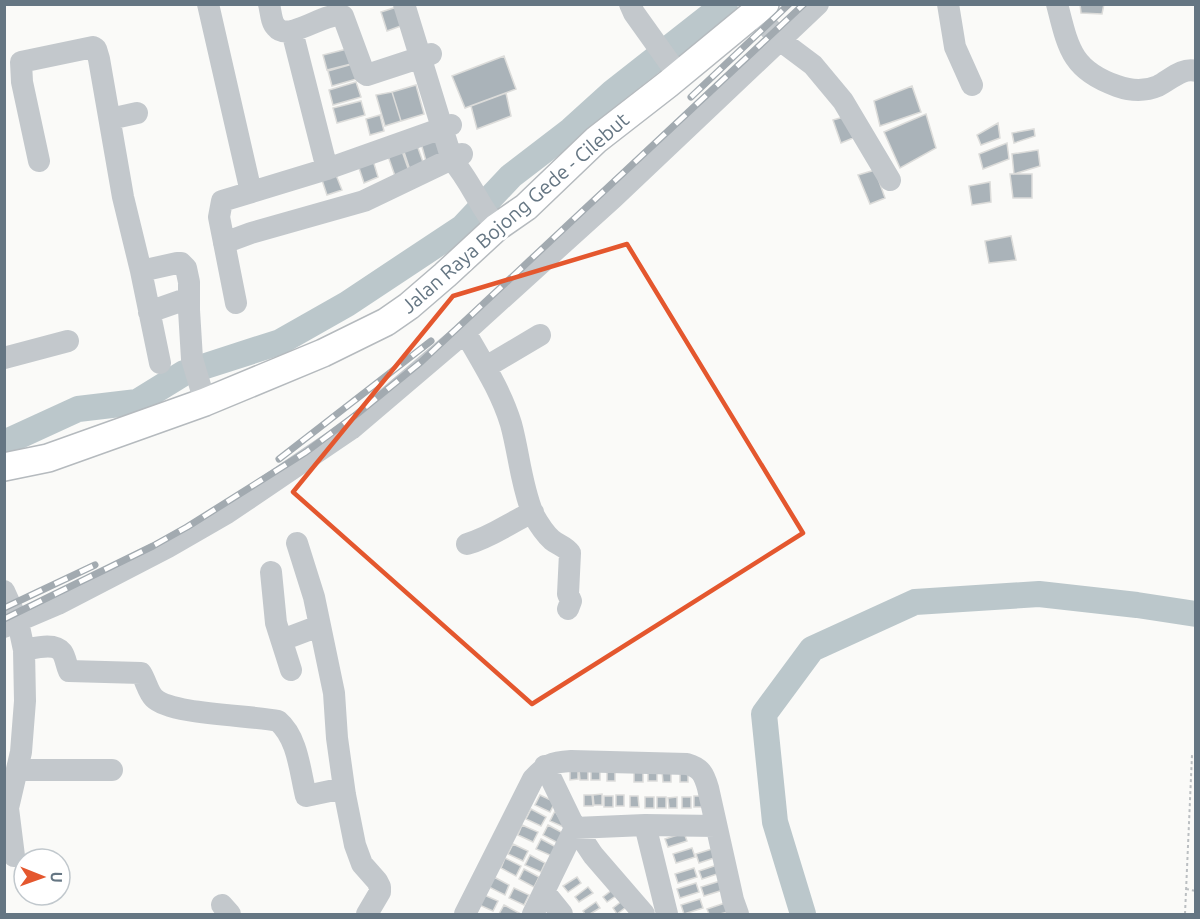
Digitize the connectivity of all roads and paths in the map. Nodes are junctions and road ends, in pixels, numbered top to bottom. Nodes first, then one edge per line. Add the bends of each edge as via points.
1 (208, 4) edge
2 (269, 4) edge
3 (404, 4) edge
4 (415, 4) edge
5 (630, 4) edge
6 (818, 4) edge
7 (948, 4) edge
8 (1057, 4) edge
9 (748, 9) edge
10 (292, 31) junction
11 (781, 41) junction
12 (426, 56) junction
13 (673, 67) junction
14 (1196, 71) edge
15 (14, 84) edge
16 (972, 85) dead end
17 (137, 113) dead end
18 (110, 119) junction
19 (447, 127) junction
20 (39, 161) dead end
21 (459, 162) junction
22 (327, 169) junction
23 (890, 180) dead end
24 (251, 192) junction
25 (495, 224) junction
26 (224, 243) junction
27 (141, 271) junction
28 (189, 298) junction
29 (236, 303) dead end
30 (148, 312) junction
31 (465, 332) junction
32 (540, 335) dead end
33 (68, 341) dead end
34 (4, 358) edge
35 (160, 363) dead end
36 (486, 367) junction
37 (203, 394) junction
38 (4, 467) edge
39 (533, 512) junction
40 (297, 543) dead end
41 (467, 544) dead end
42 (271, 572) dead end
43 (4, 591) edge
44 (568, 609) dead end
45 (11, 625) edge
46 (319, 626) junction
47 (282, 640) junction
48 (24, 650) junction
49 (291, 669) dead end
50 (1192, 755) dead end
51 (545, 766) junction
52 (17, 770) junction
53 (112, 770) dead end
54 (344, 788) junction
55 (645, 825) junction
56 (716, 826) junction
57 (576, 828) junction
58 (13, 847) edge
59 (1186, 890) junction
60 (1196, 891) edge
61 (545, 893) junction
62 (368, 915) edge
63 (465, 915) edge
64 (533, 915) edge
65 (562, 915) edge
66 (644, 915) edge
67 (667, 915) edge
68 (738, 915) edge
69 (1185, 915) edge

1 - 24 street
2 - 10 street via 275,26 281,31
3 - 12 street
4 - 12 street
5 - 13 street
6 - 11 street
7 - 16 street via 955,47
8 - 14 street via 1071,52 1081,67 1098,80 1128,90 1147,90 1188,69
9 - 11 street
9 - 13 main road, Jalan Raya Bojong Gede - Cilebut
10 - 12 street via 334,15 343,16 367,75
10 - 22 street
11 - 23 street via 813,65 843,100
11 - 31 street
12 - 19 street
13 - 25 main road, Jalan Raya Bojong Gede - Cilebut via 526,207
15 - 18 street via 24,61 93,47 99,59
15 - 20 street
17 - 18 street
18 - 27 street
19 - 21 street
19 - 22 street
21 - 25 street
21 - 26 street via 364,201
22 - 24 street
24 - 26 street via 222,201 219,217
25 - 37 main road, Jalan Raya Bojong Gede - Cilebut via 446,275 386,322 306,360
26 - 29 street
27 - 28 street via 184,265
27 - 30 street
28 - 30 street
28 - 37 street via 192,359
30 - 35 street
31 - 36 street
31 - 45 street via 351,429 227,513 109,578
32 - 36 street
33 - 34 street
36 - 39 street via 510,423
37 - 38 main road, Jalan Raya Bojong Gede - Cilebut via 48,458
39 - 41 street via 488,538
39 - 44 street via 541,529 570,553
40 - 46 street
42 - 47 street via 276,623
43 - 45 street
45 - 48 street
46 - 47 street
46 - 54 street via 333,693
47 - 49 street
48 - 52 street via 24,718
48 - 54 street via 54,647 60,650 69,671 141,673 154,699 162,703 199,712 278,721 291,738 306,796
50 - 59 path
51 - 56 street via 571,761 698,767 705,776
51 - 57 street
51 - 63 street via 533,779
52 - 53 street
52 - 58 street via 8,808
54 - 62 street via 358,854 380,887
55 - 56 street
55 - 57 street
55 - 67 street
56 - 68 street
57 - 61 street
57 - 66 street via 593,855
59 - 60 path
59 - 69 path
61 - 64 street
61 - 65 street

